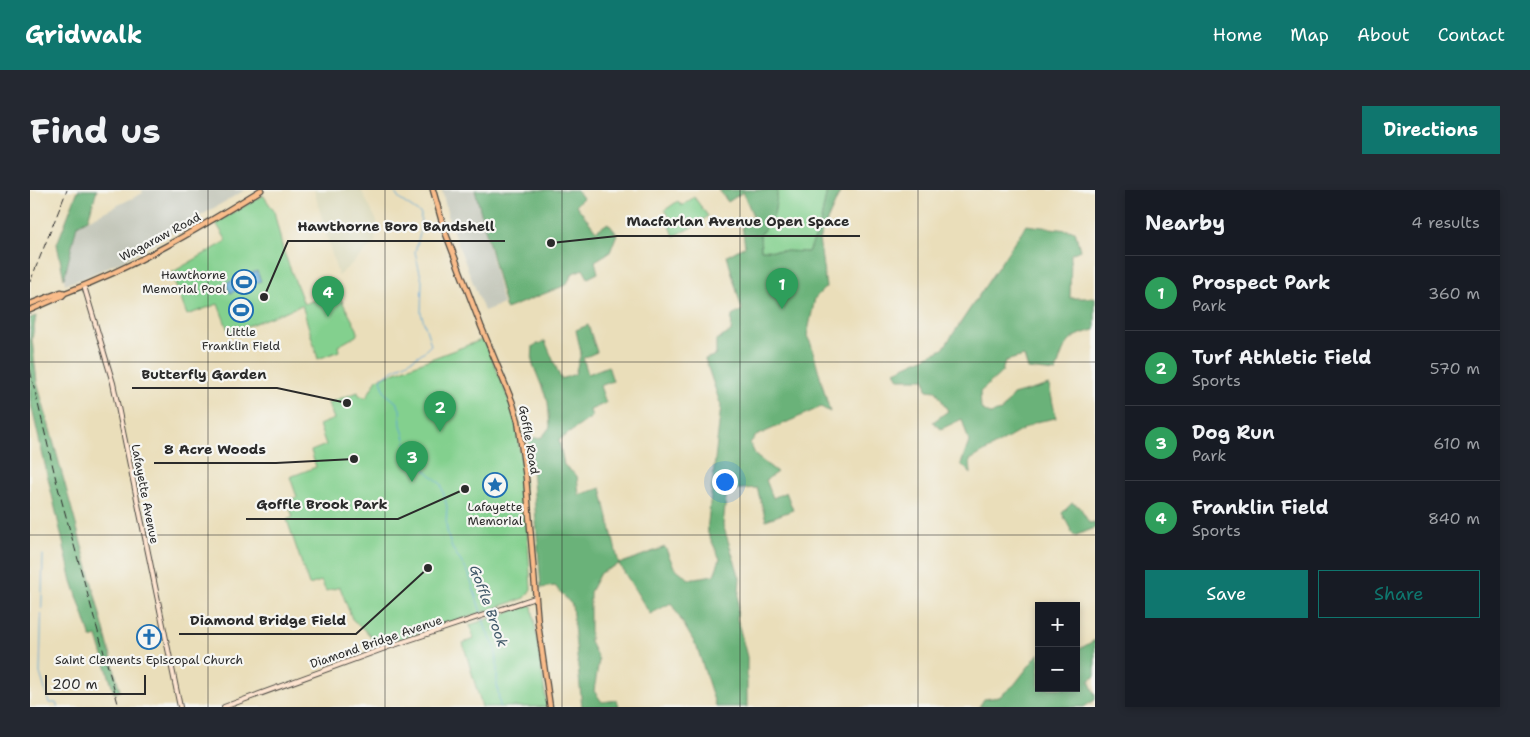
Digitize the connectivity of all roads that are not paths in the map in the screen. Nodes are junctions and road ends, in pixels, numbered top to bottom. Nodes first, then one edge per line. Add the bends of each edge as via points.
1 (261, 190) edge
2 (433, 190) edge
3 (84, 286) junction
4 (65, 293) junction
5 (30, 304) edge
6 (30, 310) edge
7 (535, 598) junction
8 (180, 707) edge
9 (224, 707) edge
10 (550, 707) edge

1 - 3 main road, Wagaraw Road via 180,239
2 - 7 main road, Goffle Road via 444,229 516,414 525,473
3 - 4 main road, Wagaraw Road
3 - 8 street, Lafayette Avenue via 113,383
4 - 5 main road, Wagaraw Road
4 - 6 main road, Wagaraw Road
7 - 9 street, Diamond Bridge Avenue via 386,647
7 - 10 main road, Goffle Road

